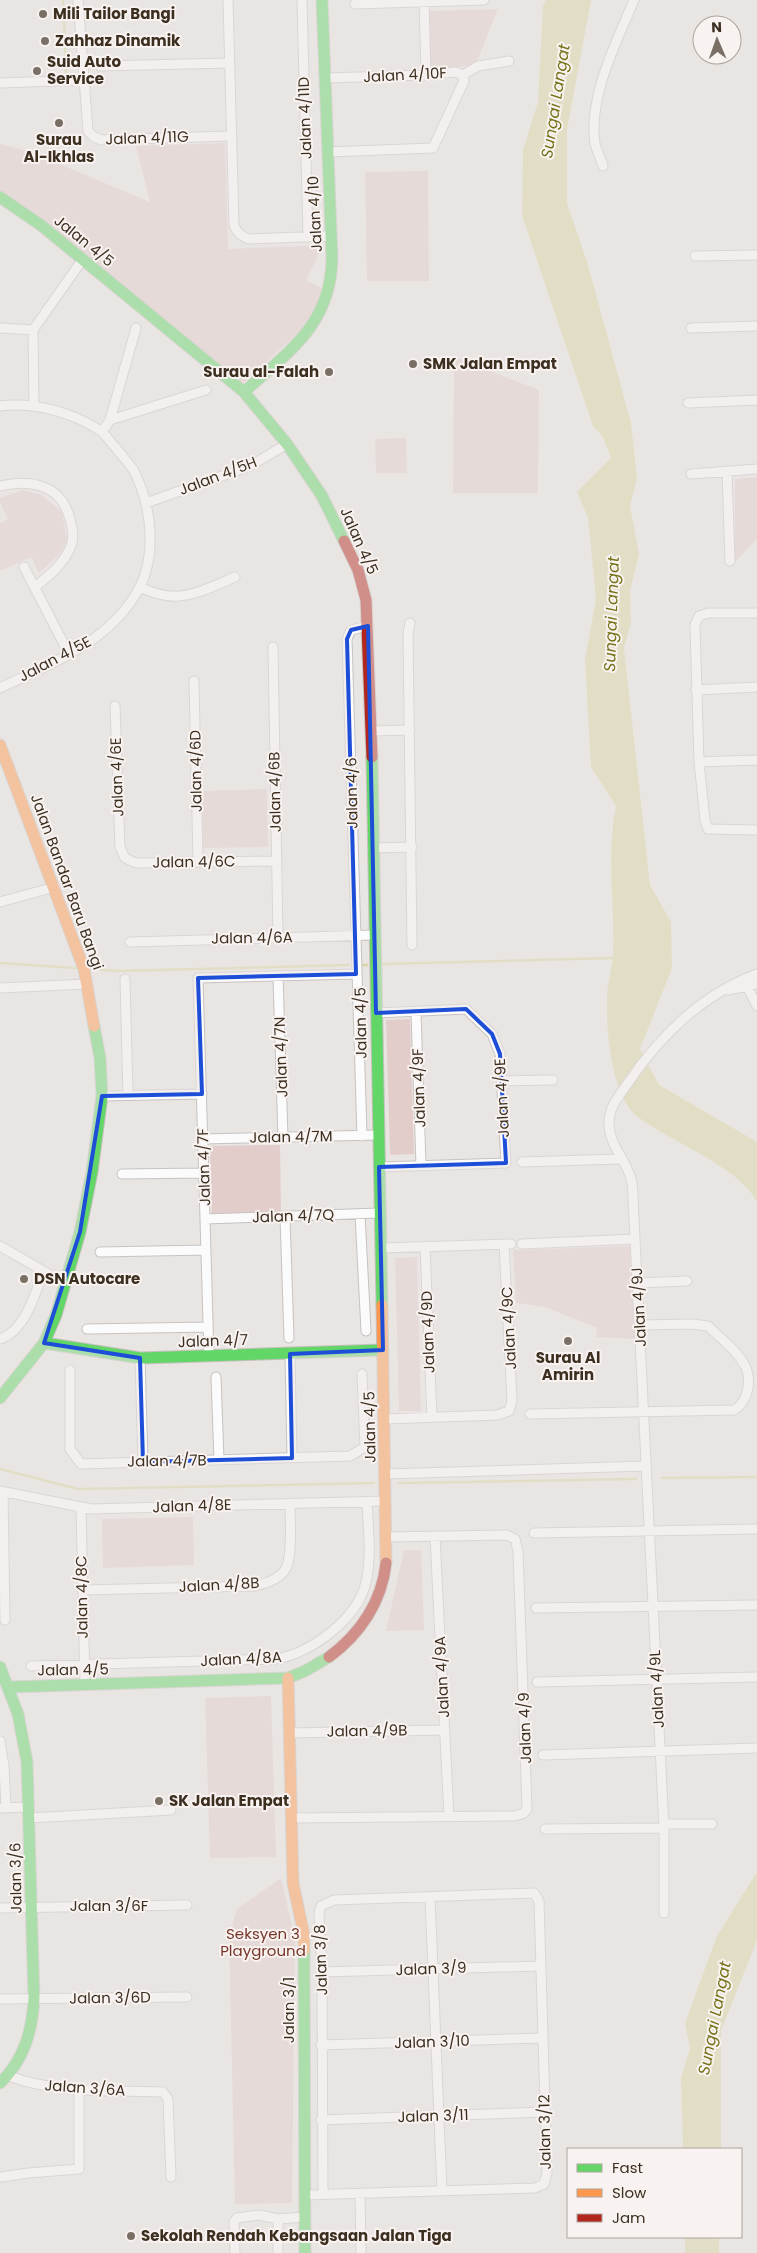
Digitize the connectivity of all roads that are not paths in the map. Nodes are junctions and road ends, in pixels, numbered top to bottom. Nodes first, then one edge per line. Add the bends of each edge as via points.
1 (78, 0) edge
2 (228, 0) edge
3 (302, 0) edge
4 (322, 0) edge
5 (484, 0) edge
6 (634, 0) edge
7 (424, 1) edge
8 (355, 4) dead end
9 (509, 61) dead end
10 (230, 63) junction
11 (100, 66) dead end
12 (426, 75) junction
13 (463, 75) junction
14 (324, 78) junction
15 (84, 80) junction
16 (0, 83) edge
17 (232, 136) junction
18 (327, 152) junction
19 (603, 166) dead end
20 (0, 197) edge
21 (330, 236) junction
22 (308, 237) junction
23 (757, 255) edge
24 (695, 256) dead end
25 (82, 259) junction
26 (757, 326) edge
27 (0, 328) edge
28 (136, 328) dead end
29 (691, 328) dead end
30 (33, 330) junction
31 (206, 390) dead end
32 (244, 392) junction
33 (757, 400) edge
34 (688, 403) dead end
35 (0, 406) edge
36 (34, 406) junction
37 (110, 420) junction
38 (102, 432) junction
39 (287, 444) junction
40 (757, 469) edge
41 (727, 471) junction
42 (691, 474) dead end
43 (0, 486) edge
44 (146, 503) junction
45 (730, 561) dead end
46 (24, 567) dead end
47 (234, 577) dead end
48 (35, 587) junction
49 (140, 587) junction
50 (757, 613) edge
51 (410, 623) dead end
52 (368, 626) junction
53 (273, 647) dead end
54 (69, 654) junction
55 (194, 681) dead end
56 (757, 687) edge
57 (0, 688) edge
58 (696, 690) junction
59 (115, 706) dead end
60 (410, 730) junction
61 (372, 731) junction
62 (0, 745) edge
63 (757, 760) edge
64 (699, 762) junction
65 (6, 773) edge
66 (757, 830) edge
67 (120, 847) joint
68 (412, 847) junction
69 (373, 848) junction
70 (277, 861) junction
71 (198, 862) junction
72 (55, 888) junction
73 (0, 902) edge
74 (355, 935) junction
75 (374, 935) junction
76 (278, 937) junction
77 (130, 942) dead end
78 (412, 945) dead end
79 (356, 974) junction
80 (757, 974) edge
81 (278, 976) junction
82 (125, 979) dead end
83 (87, 984) junction
84 (750, 984) edge
85 (0, 988) edge
86 (736, 989) junction
87 (723, 990) junction
88 (756, 1002) edge
89 (416, 1012) junction
90 (376, 1013) junction
91 (553, 1080) dead end
92 (501, 1081) junction
93 (202, 1094) junction
94 (128, 1095) junction
95 (102, 1096) junction
96 (379, 1135) junction
97 (362, 1136) junction
98 (283, 1138) junction
99 (203, 1140) junction
100 (620, 1158) junction
101 (522, 1162) dead end
102 (421, 1165) junction
103 (379, 1167) junction
104 (204, 1173) junction
105 (122, 1174) dead end
106 (380, 1213) junction
107 (360, 1214) junction
108 (286, 1217) junction
109 (205, 1219) junction
110 (636, 1239) junction
111 (522, 1244) dead end
112 (0, 1246) edge
113 (425, 1246) junction
114 (382, 1248) junction
115 (206, 1250) junction
116 (100, 1252) dead end
117 (43, 1273) junction
118 (687, 1281) dead end
119 (638, 1283) junction
120 (66, 1284) junction
121 (640, 1325) junction
122 (208, 1327) junction
123 (87, 1329) dead end
124 (366, 1331) dead end
125 (0, 1338) edge
126 (289, 1338) dead end
127 (44, 1342) junction
128 (383, 1350) junction
129 (290, 1354) junction
130 (209, 1356) junction
131 (140, 1358) junction
132 (70, 1370) dead end
133 (362, 1374) dead end
134 (216, 1377) dead end
135 (1, 1395) edge
136 (644, 1411) junction
137 (530, 1414) dead end
138 (432, 1417) junction
139 (385, 1418) junction
140 (292, 1458) junction
141 (219, 1460) junction
142 (143, 1462) junction
143 (646, 1462) junction
144 (386, 1474) junction
145 (1, 1491) edge
146 (386, 1501) junction
147 (367, 1502) junction
148 (290, 1503) junction
149 (80, 1508) junction
150 (757, 1529) edge
151 (649, 1531) junction
152 (534, 1533) dead end
153 (435, 1536) junction
154 (386, 1537) junction
155 (82, 1590) junction
156 (757, 1604) edge
157 (653, 1606) junction
158 (536, 1608) dead end
159 (4, 1620) dead end
160 (84, 1664) junction
161 (31, 1666) dead end
162 (0, 1668) edge
163 (757, 1677) edge
164 (288, 1678) junction
165 (657, 1679) junction
166 (536, 1682) dead end
167 (85, 1685) junction
168 (10, 1687) junction
169 (445, 1730) junction
170 (290, 1732) junction
171 (0, 1740) edge
172 (757, 1748) edge
173 (660, 1752) junction
174 (543, 1755) dead end
175 (3, 1808) edge
176 (171, 1810) dead end
177 (30, 1812) junction
178 (449, 1816) junction
179 (292, 1818) junction
180 (712, 1824) dead end
181 (664, 1826) junction
182 (545, 1829) dead end
183 (530, 1892) joint
184 (430, 1896) junction
185 (187, 1905) dead end
186 (31, 1906) junction
187 (0, 1908) edge
188 (664, 1913) dead end
189 (540, 1966) junction
190 (433, 1969) junction
191 (322, 1972) junction
192 (187, 1997) dead end
193 (0, 1999) edge
194 (34, 1999) junction
195 (543, 2038) junction
196 (436, 2041) junction
197 (321, 2045) junction
198 (4, 2080) edge
199 (79, 2090) junction
200 (545, 2112) junction
201 (439, 2116) junction
202 (321, 2120) junction
203 (2, 2177) dead end
204 (171, 2177) dead end
205 (442, 2191) junction
206 (323, 2194) junction
207 (360, 2194) junction
208 (304, 2195) junction
209 (304, 2218) junction
210 (278, 2219) junction
211 (235, 2253) edge
212 (278, 2253) edge
213 (305, 2253) edge
214 (361, 2253) edge

1 - 15 street, Jalan 4/11G
2 - 10 street
3 - 22 street, Jalan 4/11D
4 - 14 street, Jalan 4/10
5 - 7 street
6 - 19 street via 603,73 595,132
7 - 8 street
7 - 12 street
9 - 13 street via 478,66
10 - 11 street
10 - 17 street
12 - 13 street, Jalan 4/10F via 455,72
12 - 14 street, Jalan 4/10F
13 - 18 street, Jalan 4/10F via 464,81 434,147
14 - 18 street, Jalan 4/10
15 - 16 street
15 - 17 street, Jalan 4/11G via 88,131 97,139
17 - 22 street via 234,225 238,234 249,239
18 - 21 street, Jalan 4/10
20 - 25 street, Jalan 4/5
21 - 22 street
21 - 32 street, Jalan 4/10 via 332,282 322,311 311,327
23 - 24 street
25 - 30 street
25 - 32 street, Jalan 4/5
26 - 29 street
27 - 30 street
28 - 37 street
30 - 36 street
31 - 37 street
32 - 39 street, Jalan 4/5
33 - 34 street
35 - 36 street, Jalan 4/5E
36 - 38 street, Jalan 4/5E via 79,419
37 - 38 street
38 - 44 street, Jalan 4/5E via 136,474
39 - 44 street, Jalan 4/5H via 250,466
39 - 52 street, Jalan 4/5 via 322,496 358,570 366,600
40 - 41 street
41 - 42 street
41 - 45 street
43 - 48 street via 24,482 38,484 55,492 68,512 73,541 70,549 56,569
44 - 49 street, Jalan 4/5E via 149,552
46 - 48 street
47 - 49 street via 179,597 157,596
48 - 54 street
49 - 54 street, Jalan 4/5E via 118,619 96,638
50 - 58 street via 698,616 695,625
51 - 60 street
52 - 61 street, Jalan 4/5
52 - 74 street, Jalan 4/6 via 351,630 347,639
53 - 70 street, Jalan 4/6B
54 - 57 street, Jalan 4/5E
55 - 71 street, Jalan 4/6D
56 - 58 street
58 - 64 street
59 - 67 street, Jalan 4/6E
60 - 61 street
60 - 68 street
61 - 69 street, Jalan 4/5
62 - 65 street, Jalan Bandar Baru Bangi
63 - 64 street
64 - 66 street via 708,829
65 - 72 street, Jalan Bandar Baru Bangi
67 - 71 street, Jalan 4/6C via 124,858 136,863
68 - 69 street
68 - 78 street
69 - 75 street, Jalan 4/5
70 - 71 street, Jalan 4/6C
70 - 76 street, Jalan 4/6B
72 - 73 street
72 - 83 street, Jalan Bandar Baru Bangi
74 - 75 street, Jalan 4/6A
74 - 76 street, Jalan 4/6A
74 - 79 street, Jalan 4/6
75 - 90 street, Jalan 4/5
76 - 77 street, Jalan 4/6A
79 - 81 street
79 - 97 street, Jalan 4/6
80 - 84 street
81 - 93 street, Jalan 4/7F via 198,978
81 - 98 street, Jalan 4/7N
82 - 94 street
83 - 85 street
83 - 95 street, Jalan Bandar Baru Bangi via 100,1058
84 - 86 street
84 - 87 street, Jalan 4/9J
84 - 88 street
86 - 87 street
86 - 88 street
87 - 100 street, Jalan 4/9J via 667,1034 614,1103 609,1125
89 - 90 street, Jalan 4/9E
89 - 92 street, Jalan 4/9E via 466,1009 492,1034 497,1044
89 - 102 street, Jalan 4/9F
90 - 96 street, Jalan 4/5
91 - 92 street
92 - 102 street, Jalan 4/9E via 506,1163
93 - 94 street
93 - 99 street, Jalan 4/7F
94 - 95 street
95 - 120 street, Jalan Bandar Baru Bangi via 92,1172
96 - 97 street, Jalan 4/7M
96 - 103 street, Jalan 4/5
97 - 98 street, Jalan 4/7M
98 - 99 street, Jalan 4/7M
99 - 104 street, Jalan 4/7F
100 - 101 street
100 - 110 street, Jalan 4/9J via 632,1180
102 - 103 street, Jalan 4/9E
103 - 106 street, Jalan 4/5
104 - 105 street
104 - 109 street, Jalan 4/7F
106 - 107 street, Jalan 4/7Q
106 - 114 street, Jalan 4/5
107 - 108 street, Jalan 4/7Q
107 - 124 street
108 - 109 street, Jalan 4/7Q
108 - 126 street
109 - 115 street, Jalan 4/7F
110 - 111 street
110 - 119 street, Jalan 4/9J
112 - 117 street
113 - 114 street, Jalan 4/9C
113 - 138 street, Jalan 4/9D
113 - 138 street, Jalan 4/9C via 508,1244 512,1401 508,1411 497,1416
114 - 128 street, Jalan 4/5
115 - 116 street
115 - 122 street, Jalan 4/7F
117 - 120 street
117 - 125 street via 25,1315 14,1331
118 - 119 street
119 - 121 street, Jalan 4/9J
120 - 127 street, Jalan Bandar Baru Bangi
121 - 136 street, Jalan 4/9J
121 - 136 street via 708,1326 746,1368 747,1395 741,1406 734,1410
122 - 123 street
122 - 130 street, Jalan 4/7F
127 - 131 street, Jalan 4/7
127 - 135 street, Jalan Bandar Baru Bangi
128 - 129 street, Jalan 4/7
128 - 139 street, Jalan 4/5
129 - 130 street, Jalan 4/7
129 - 140 street
130 - 131 street, Jalan 4/7
131 - 142 street
132 - 142 street, Jalan 4/7B via 70,1449 81,1464
133 - 140 street, Jalan 4/7B via 365,1447 350,1456
134 - 141 street
136 - 137 street
136 - 143 street, Jalan 4/9J
138 - 139 street
139 - 144 street, Jalan 4/5
140 - 141 street, Jalan 4/7B
141 - 142 street, Jalan 4/7B
143 - 144 street
143 - 151 street, Jalan 4/9L
144 - 146 street, Jalan 4/5
145 - 149 street, Jalan 4/8E
145 - 159 street
146 - 147 street, Jalan 4/8E
146 - 154 street, Jalan 4/5
147 - 148 street, Jalan 4/8E
147 - 160 street, Jalan 4/8A via 369,1551 366,1584 346,1618 315,1644 291,1656 276,1659
148 - 149 street, Jalan 4/8E
148 - 155 street, Jalan 4/8B via 286,1569 273,1580 255,1586
149 - 155 street, Jalan 4/8C
150 - 151 street
151 - 152 street
151 - 157 street, Jalan 4/9L
153 - 154 street, Jalan 4/9
153 - 169 street, Jalan 4/9A
153 - 178 street, Jalan 4/9 via 507,1535 515,1539 518,1551 527,1809 514,1816
154 - 164 street, Jalan 4/5 via 380,1587 360,1625 326,1659
155 - 160 street, Jalan 4/8C
156 - 157 street
157 - 158 street
157 - 165 street, Jalan 4/9L
160 - 161 street, Jalan 4/8A
160 - 167 street, Jalan 4/8C
162 - 168 street, Jalan 3/6
163 - 165 street
164 - 167 street, Jalan 4/5
164 - 170 street, Jalan 3/1
165 - 166 street
165 - 173 street, Jalan 4/9L
167 - 168 street, Jalan 4/5
168 - 177 street, Jalan 3/6 via 25,1738
169 - 170 street, Jalan 4/9B
169 - 178 street, Jalan 4/9A
170 - 179 street, Jalan 3/1
171 - 175 street via 4,1766
172 - 173 street
173 - 174 street
173 - 181 street, Jalan 4/9L
175 - 177 street
176 - 177 street
177 - 186 street, Jalan 3/6
178 - 179 street, Jalan 4/9
179 - 208 street, Jalan 3/1 via 293,1884 304,1935
180 - 181 street
181 - 182 street
181 - 188 street, Jalan 4/9L
183 - 184 street, Jalan 3/8
183 - 189 street, Jalan 3/12 via 539,1901
184 - 190 street
184 - 191 street, Jalan 3/8 via 326,1902 319,1913
185 - 186 street, Jalan 3/6F
186 - 187 street, Jalan 3/6F
186 - 194 street, Jalan 3/6
189 - 190 street, Jalan 3/9
189 - 195 street, Jalan 3/12
190 - 191 street, Jalan 3/9
190 - 196 street
191 - 197 street, Jalan 3/8
192 - 194 street, Jalan 3/6D
193 - 194 street, Jalan 3/6D
194 - 198 street, Jalan 3/6 via 31,2033 19,2062
195 - 196 street, Jalan 3/10
195 - 200 street, Jalan 3/12
196 - 197 street, Jalan 3/10
196 - 201 street
197 - 202 street, Jalan 3/8
198 - 199 street, Jalan 3/6A
199 - 203 street via 79,2169
199 - 204 street, Jalan 3/6A via 162,2092 168,2099
200 - 201 street, Jalan 3/11
200 - 205 street, Jalan 3/12 via 547,2173 544,2184 535,2188
201 - 202 street, Jalan 3/11
201 - 205 street
202 - 206 street, Jalan 3/8
205 - 207 street, Jalan 3/12
206 - 207 street, Jalan 3/12
206 - 208 street, Jalan 3/12
207 - 214 street
208 - 209 street, Jalan 3/1
209 - 210 street
209 - 213 street, Jalan 3/1
210 - 211 street via 259,2215 237,2218 234,2222
210 - 212 street

